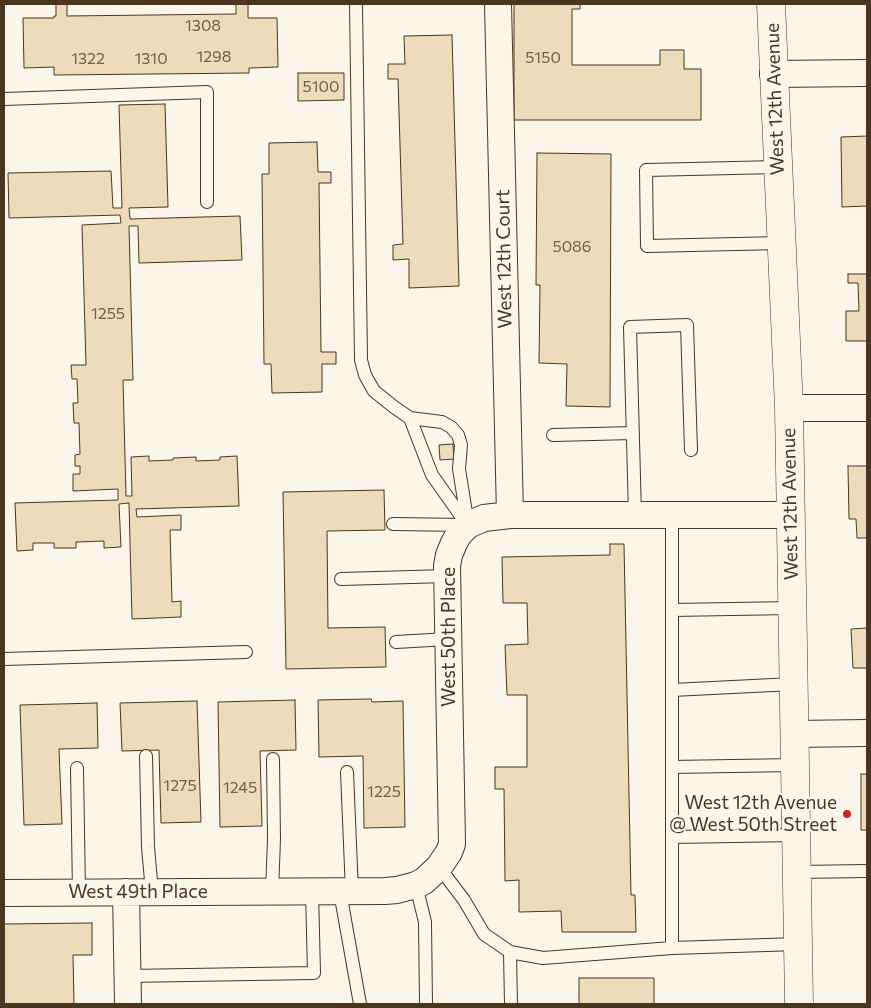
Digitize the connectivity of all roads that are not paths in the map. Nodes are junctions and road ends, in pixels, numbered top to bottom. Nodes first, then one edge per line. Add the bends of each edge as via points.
1 (356, 4) edge
2 (498, 4) edge
3 (771, 4) edge
4 (867, 73) edge
5 (773, 74) junction
6 (4, 99) edge
7 (778, 167) junction
8 (207, 202) dead end
9 (781, 243) junction
10 (789, 408) junction
11 (867, 408) edge
12 (410, 418) junction
13 (633, 433) junction
14 (553, 435) dead end
15 (691, 450) dead end
16 (510, 515) junction
17 (635, 515) junction
18 (790, 515) junction
19 (672, 516) junction
20 (393, 524) dead end
21 (468, 525) junction
22 (447, 576) junction
23 (341, 579) dead end
24 (792, 608) junction
25 (672, 610) junction
26 (448, 639) junction
27 (396, 642) dead end
28 (246, 652) dead end
29 (4, 659) edge
30 (793, 684) junction
31 (672, 690) junction
32 (867, 733) edge
33 (794, 734) junction
34 (146, 756) dead end
35 (273, 758) dead end
36 (794, 765) junction
37 (672, 767) junction
38 (77, 768) dead end
39 (347, 772) dead end
40 (796, 835) junction
41 (672, 837) junction
42 (439, 867) junction
43 (867, 871) edge
44 (796, 872) junction
45 (416, 885) junction
46 (126, 892) junction
47 (152, 892) junction
48 (272, 892) junction
49 (312, 892) junction
50 (346, 892) junction
51 (4, 893) edge
52 (79, 893) junction
53 (798, 944) junction
54 (672, 948) junction
55 (510, 952) junction
56 (127, 976) junction
57 (128, 1004) edge
58 (360, 1004) edge
59 (426, 1004) edge
60 (511, 1004) edge
61 (799, 1004) edge

1 - 12 lane via 361,360 374,390
2 - 16 street, West 12th Court
3 - 5 main road, West 12th Avenue
4 - 5 street
5 - 7 main road, West 12th Avenue
6 - 8 lane via 207,92
7 - 9 main road, West 12th Avenue
7 - 9 lane via 646,170 648,246
9 - 10 main road, West 12th Avenue
10 - 11 street
10 - 18 main road, West 12th Avenue
12 - 21 lane via 432,475
12 - 21 lane via 442,422 458,435 461,445 459,469
13 - 14 lane
13 - 15 lane via 630,327 687,325
13 - 17 lane
16 - 17 street
16 - 21 street via 484,518
17 - 19 street
18 - 19 street
18 - 24 main road, West 12th Avenue
19 - 25 lane
20 - 21 lane
21 - 22 street, West 50th Place via 459,534 449,555
22 - 23 lane
22 - 26 street, West 50th Place
24 - 25 lane
24 - 30 main road, West 12th Avenue
25 - 31 lane
26 - 27 lane
26 - 42 street, West 50th Place via 452,836 449,852
28 - 29 lane
30 - 31 lane
30 - 33 main road, West 12th Avenue
31 - 37 lane
32 - 33 street
33 - 36 main road, West 12th Avenue
34 - 47 lane
35 - 48 lane
36 - 37 lane
36 - 40 main road, West 12th Avenue
37 - 41 lane
38 - 52 lane
39 - 50 lane
40 - 41 lane
40 - 44 main road, West 12th Avenue
41 - 54 lane
42 - 45 street
42 - 55 lane via 484,934
43 - 44 lane
44 - 53 main road, West 12th Avenue
45 - 50 street via 397,890
45 - 59 lane via 425,922
46 - 47 street, West 49th Place
46 - 52 street, West 49th Place
46 - 56 street
47 - 48 street, West 49th Place
48 - 49 street
49 - 50 street
49 - 56 lane via 314,973
50 - 58 lane
51 - 52 street, West 49th Place
53 - 54 lane
53 - 61 main road, West 12th Avenue
54 - 55 lane via 543,958
55 - 60 lane
56 - 57 street

